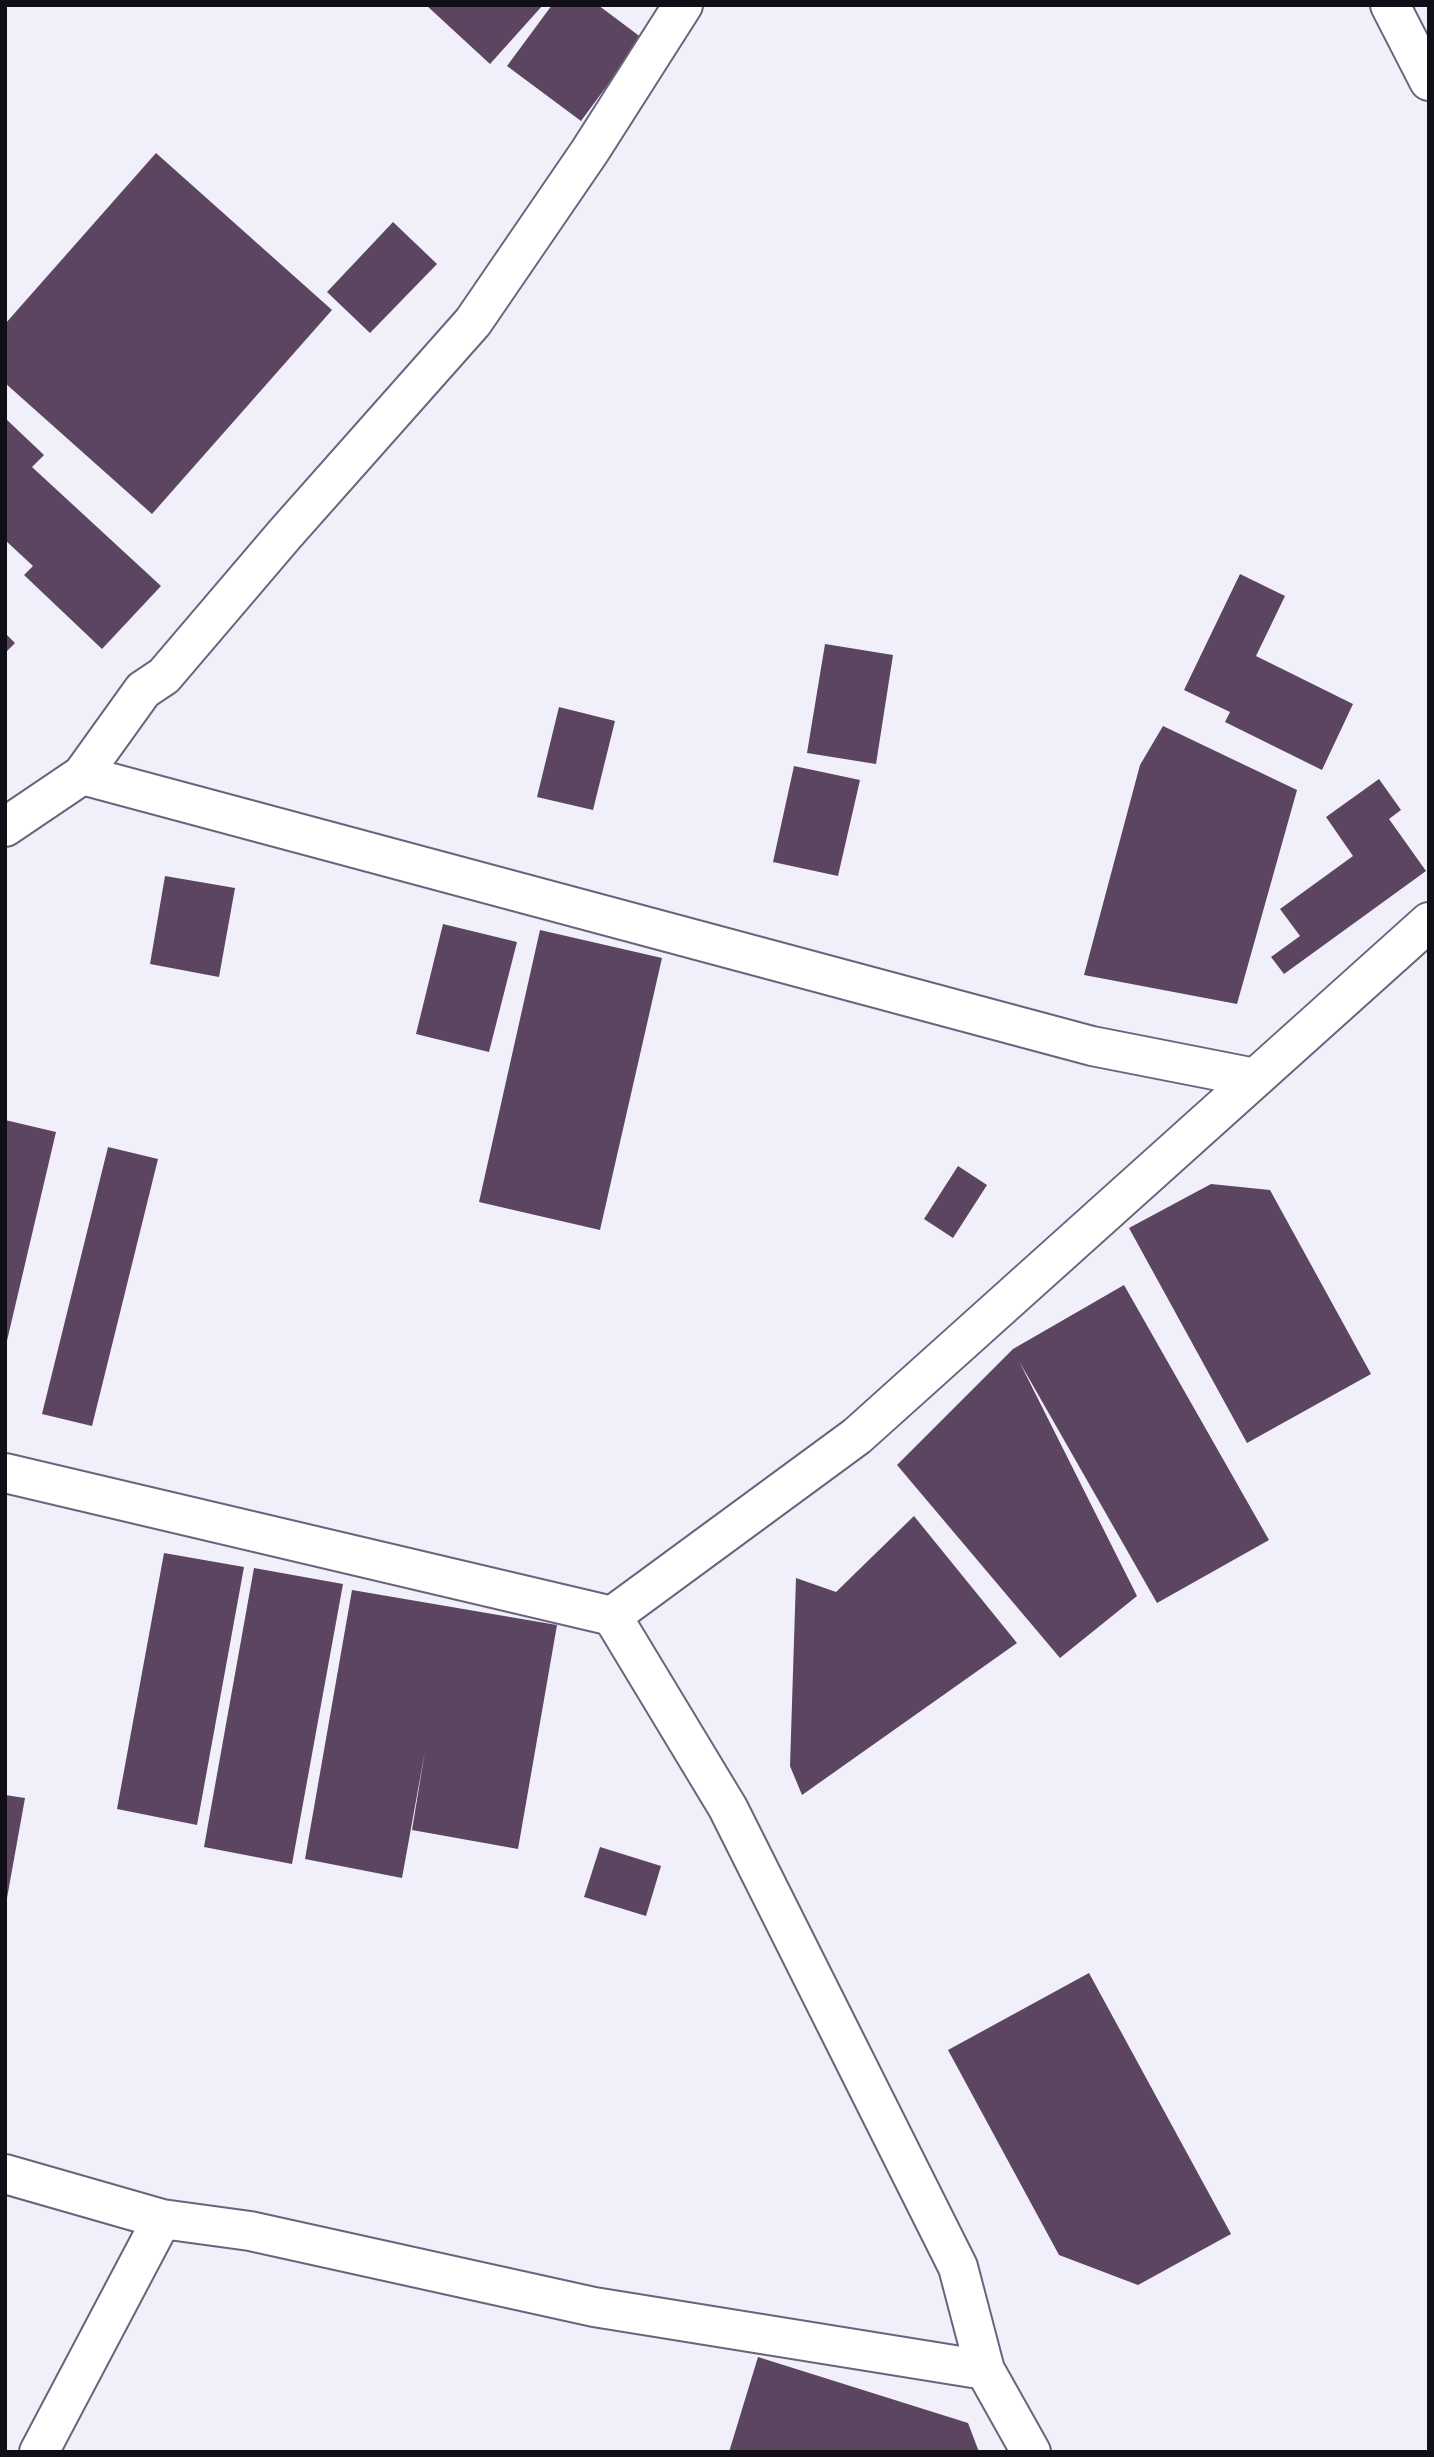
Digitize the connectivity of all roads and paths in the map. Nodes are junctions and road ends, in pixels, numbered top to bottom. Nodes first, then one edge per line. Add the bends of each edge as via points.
1 (683, 5) edge
2 (1390, 5) edge
3 (1429, 81) edge
4 (82, 775) junction
5 (5, 827) edge
6 (1429, 922) edge
7 (1255, 1078) junction
8 (5, 1473) edge
9 (612, 1616) junction
10 (5, 2174) edge
11 (162, 2219) junction
12 (985, 2370) junction
13 (39, 2452) edge
14 (1031, 2452) edge

1 - 4 street via 473,322 164,676 143,691
2 - 3 street
4 - 5 street
4 - 7 street via 1092,1046
6 - 7 street
7 - 9 street via 857,1436
8 - 9 street
9 - 12 street via 728,1808 958,2267
10 - 11 street
11 - 12 street via 250,2231 594,2307
11 - 13 street
12 - 14 street

